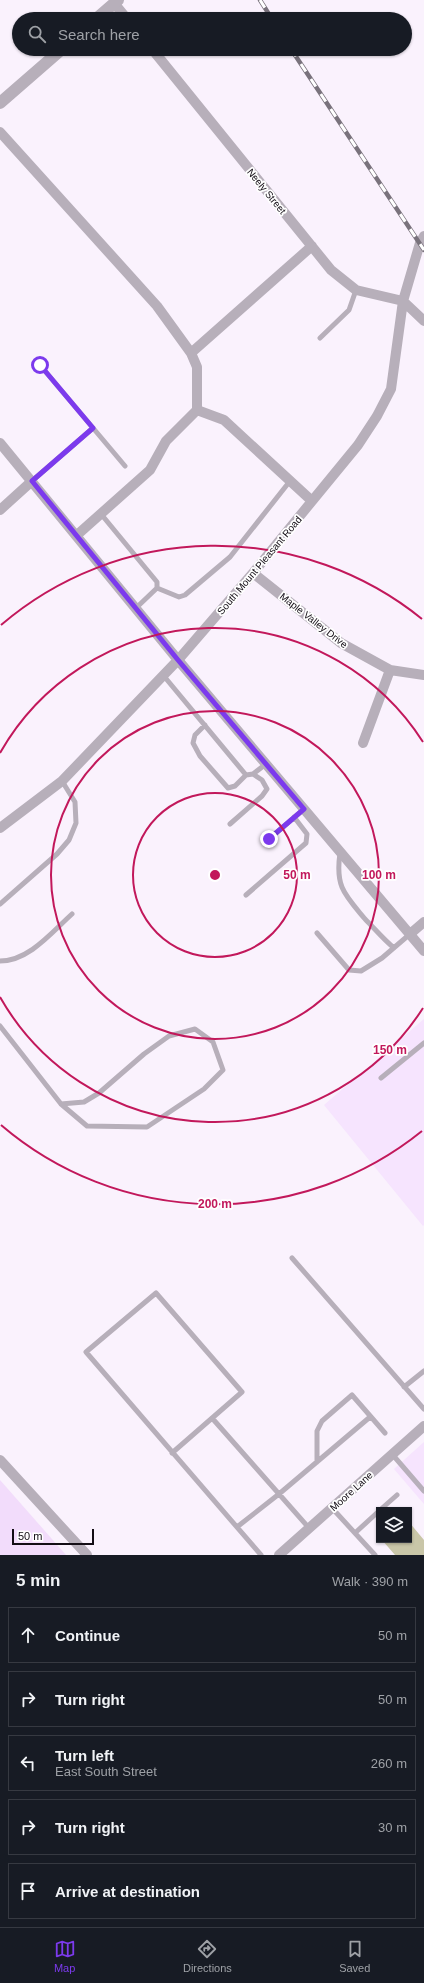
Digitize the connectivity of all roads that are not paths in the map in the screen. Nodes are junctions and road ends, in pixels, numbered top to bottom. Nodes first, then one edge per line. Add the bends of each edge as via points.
1 (116, 1) edge
2 (104, 12) edge
3 (123, 12) edge
4 (54, 56) edge
5 (158, 56) edge
6 (0, 103) edge
7 (0, 132) edge
8 (422, 240) edge
9 (312, 246) junction
10 (356, 290) junction
11 (403, 301) junction
12 (424, 321) edge
13 (320, 338) dead end
14 (191, 353) junction
15 (40, 365) dead end
16 (197, 410) junction
17 (93, 428) junction
18 (0, 443) edge
19 (125, 466) dead end
20 (32, 481) junction
21 (290, 481) junction
22 (312, 501) junction
23 (0, 510) edge
24 (101, 514) junction
25 (77, 535) junction
26 (253, 573) junction
27 (157, 588) junction
28 (136, 608) junction
29 (178, 660) junction
30 (390, 670) junction
31 (424, 675) edge
32 (163, 676) junction
33 (205, 725) junction
34 (363, 743) dead end
35 (266, 764) junction
36 (253, 774) junction
37 (246, 775) junction
38 (62, 781) junction
39 (304, 809) junction
40 (294, 817) junction
41 (230, 824) dead end
42 (0, 828) edge
43 (269, 839) dead end
44 (341, 852) junction
45 (246, 895) dead end
46 (0, 904) edge
47 (72, 914) dead end
48 (424, 922) edge
49 (317, 933) dead end
50 (410, 934) junction
51 (394, 948) junction
52 (424, 951) edge
53 (0, 961) edge
54 (0, 1026) edge
55 (424, 1043) edge
56 (381, 1078) dead end
57 (61, 1104) junction
58 (292, 1258) dead end
59 (424, 1371) edge
60 (404, 1387) junction
61 (424, 1409) edge
62 (370, 1417) junction
63 (212, 1418) junction
64 (424, 1426) edge
65 (385, 1433) dead end
66 (172, 1453) junction
67 (392, 1454) junction
68 (0, 1460) edge
69 (317, 1462) junction
70 (424, 1491) edge
71 (279, 1494) junction
72 (397, 1495) dead end
73 (384, 1507) edge
74 (332, 1508) junction
75 (376, 1515) edge
76 (237, 1527) junction
77 (309, 1528) junction
78 (355, 1533) junction
79 (87, 1555) edge
80 (261, 1555) edge
81 (279, 1555) edge
82 (375, 1555) edge

1 - 2 street
1 - 3 street
4 - 6 street
5 - 9 street, Neely Street
7 - 14 street via 157,306
8 - 11 street, South Mount Pleasant Road
9 - 10 street, Neely Street via 331,270
9 - 14 street
10 - 11 street, Neely Street
10 - 13 lane via 349,310
11 - 12 street
11 - 22 street, South Mount Pleasant Road via 391,389 358,445
14 - 16 street via 197,367
15 - 17 lane
16 - 21 street via 224,420
16 - 24 street via 166,441 150,470
17 - 19 lane
17 - 20 lane
18 - 20 street
20 - 23 street
20 - 25 street
21 - 22 street
21 - 27 lane via 230,556 185,595 179,597
22 - 26 street, South Mount Pleasant Road
24 - 25 street
24 - 27 lane via 157,582
25 - 28 street
26 - 29 street, South Mount Pleasant Road
26 - 30 street, Maple Valley Drive via 340,643
27 - 28 lane
28 - 29 street
29 - 32 street, South Mount Pleasant Road
29 - 35 street
30 - 31 street, Maple Valley Drive
30 - 34 street
32 - 33 lane
32 - 38 street, South Mount Pleasant Road
33 - 37 lane
33 - 37 lane via 195,735 193,743 200,756 228,788 235,786
35 - 36 lane
35 - 39 street
36 - 37 lane
36 - 41 lane via 262,780 267,789
38 - 42 street, South Mount Pleasant Road
38 - 46 lane via 75,802 76,822 69,840 57,854
39 - 40 lane
39 - 44 street
40 - 43 lane
40 - 45 lane via 307,834 306,843
44 - 50 street
44 - 51 lane via 338,874 344,895
47 - 53 lane via 30,951 11,961
48 - 50 street
49 - 51 lane via 349,970 361,971
50 - 51 lane
50 - 52 street
54 - 57 lane
55 - 56 lane
57 - 57 lane via 87,1126 147,1127 204,1089 222,1070 213,1042 195,1029 170,1036 84,1102
58 - 60 lane
59 - 60 lane
60 - 61 lane
62 - 65 lane
62 - 69 lane
62 - 69 lane via 352,1395 322,1421 317,1431
63 - 66 lane
63 - 66 lane via 242,1392 156,1293 86,1352
63 - 71 lane
64 - 67 street, Moore Lane
66 - 76 lane
67 - 70 lane
67 - 74 street, Moore Lane
68 - 79 street
69 - 71 lane
71 - 76 lane
71 - 77 lane
72 - 73 lane
74 - 77 street, Moore Lane
74 - 78 lane
75 - 78 lane
76 - 80 lane
77 - 81 street, Moore Lane
78 - 82 lane

